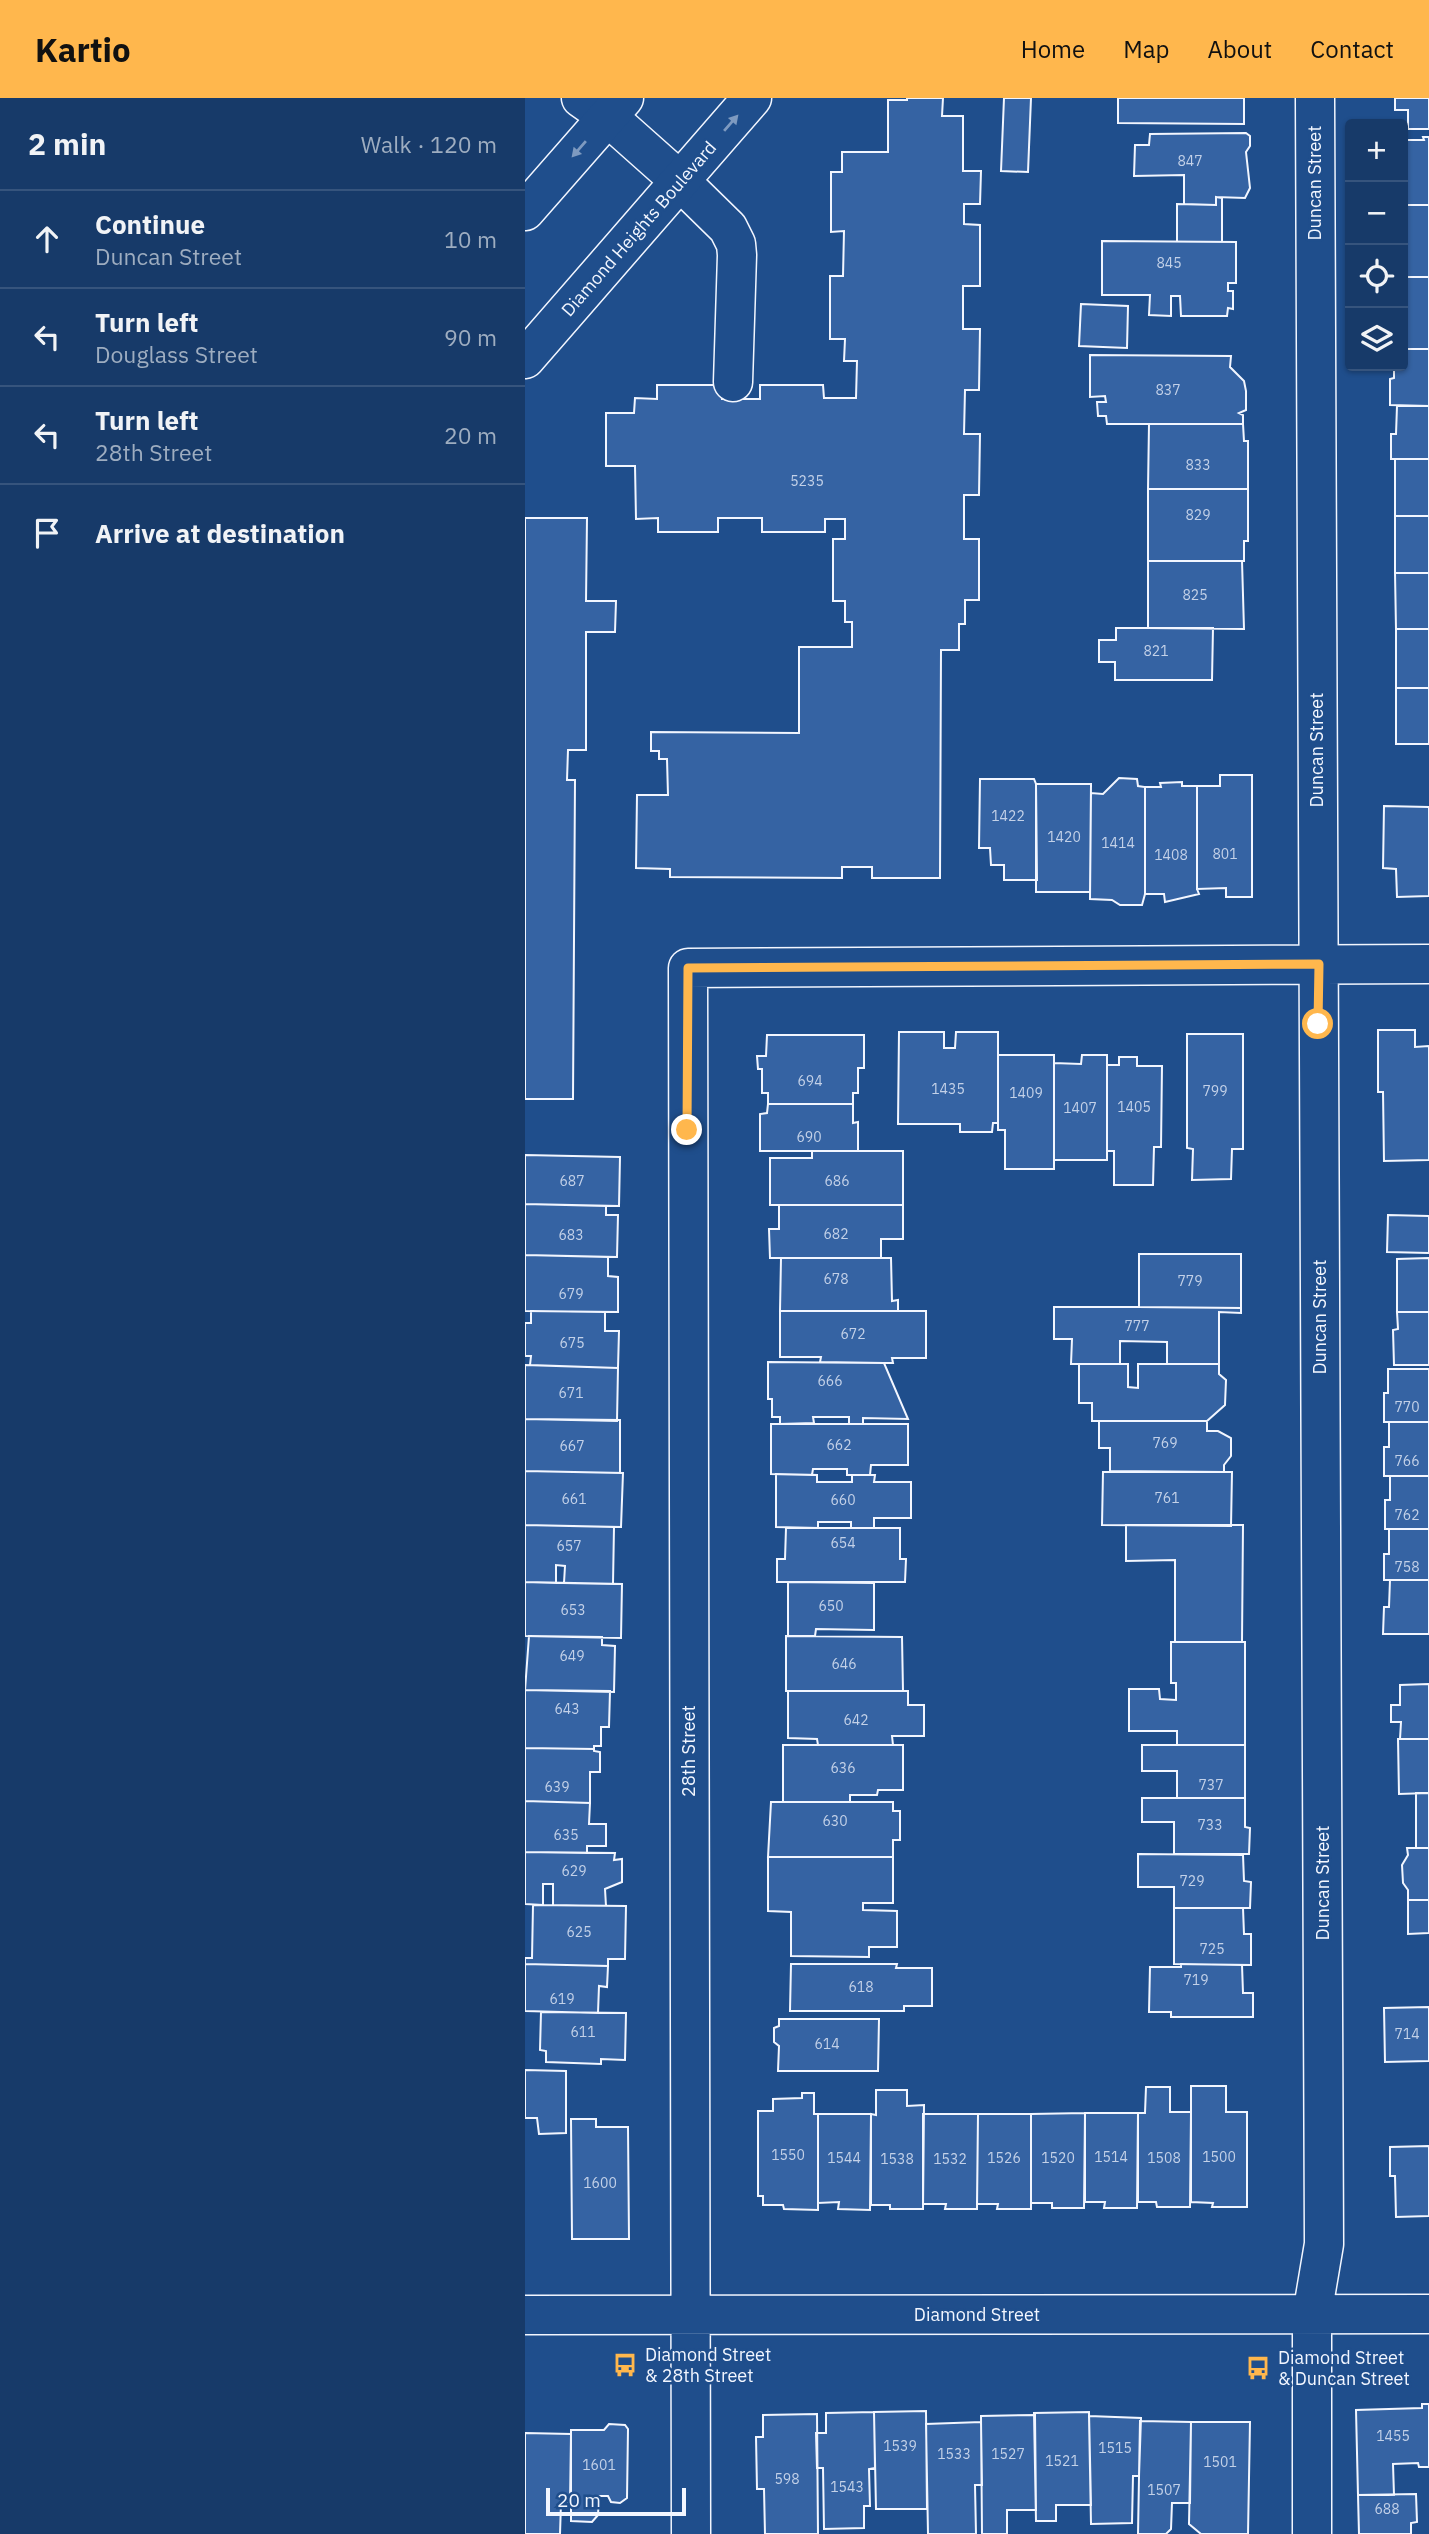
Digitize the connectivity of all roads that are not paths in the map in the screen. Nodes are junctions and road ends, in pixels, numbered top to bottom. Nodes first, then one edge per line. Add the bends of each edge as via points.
1 (753, 98) edge
2 (1315, 98) edge
3 (604, 104) edge
4 (680, 181) junction
5 (525, 211) edge
6 (525, 359) edge
7 (733, 382) dead end
8 (1319, 964) junction
9 (1429, 964) edge
10 (1429, 2314) edge
11 (525, 2315) edge
12 (1312, 2315) junction
13 (691, 2316) junction
14 (691, 2534) edge
15 (1312, 2534) edge

4 -> 1 street, Diamond Heights Boulevard
2 - 8 street, Duncan Street
3 - 4 street
3 -> 5 street
4 - 6 street, Diamond Heights Boulevard
4 - 7 street via 728,228 736,244
8 - 9 street
8 - 12 street, Duncan Street via 1324,2244
8 - 13 street, 28th Street via 688,968
10 - 12 street, Diamond Street
11 - 13 street, Diamond Street
12 - 13 street, Diamond Street
12 - 15 street, Duncan Street
13 - 14 street, 28th Street

